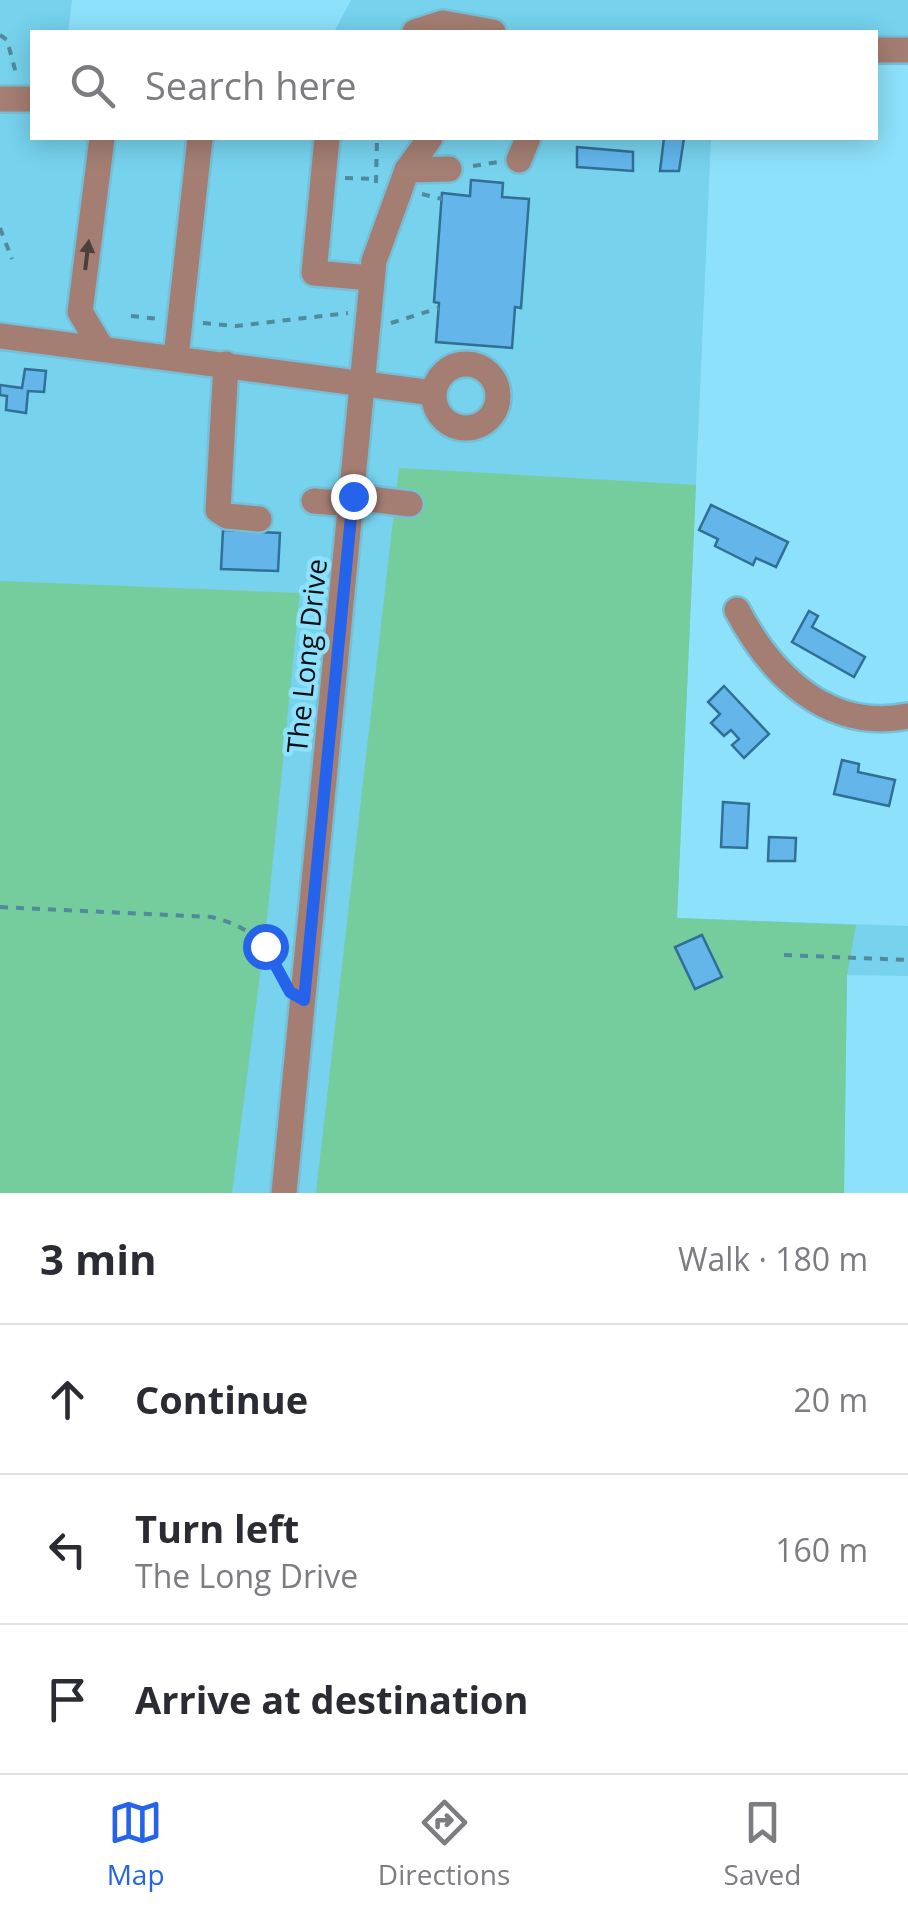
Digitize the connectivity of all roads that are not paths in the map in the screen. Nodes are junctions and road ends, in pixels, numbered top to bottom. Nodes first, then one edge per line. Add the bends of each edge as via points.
1 (421, 30) edge
2 (482, 30) edge
3 (878, 50) edge
4 (908, 50) edge
5 (102, 140) edge
6 (200, 140) edge
7 (326, 140) edge
8 (429, 140) edge
9 (407, 170) junction
10 (449, 170) road end
11 (372, 278) junction
12 (0, 336) edge
13 (101, 347) junction
14 (176, 358) junction
15 (226, 364) junction
16 (362, 384) junction
17 (433, 393) dead end
18 (353, 500) junction
19 (314, 501) dead end
20 (410, 504) dead end
21 (259, 519) dead end
22 (737, 610) dead end
23 (908, 716) edge
24 (284, 1193) edge

1 - 2 street via 442,23
3 - 4 street
13 -> 5 street via 80,312
6 - 14 street
7 - 11 street via 314,273
8 - 9 street, The Long Drive
9 - 10 street
9 - 11 street, The Long Drive
11 - 16 street, The Long Drive
12 - 13 street
13 - 14 street
14 - 15 street
15 - 16 street
15 - 21 street via 218,510
16 - 17 street
16 - 18 street, The Long Drive
18 - 19 street
18 - 20 street
18 - 24 street, The Long Drive
22 - 23 street via 772,668 806,695 848,714

